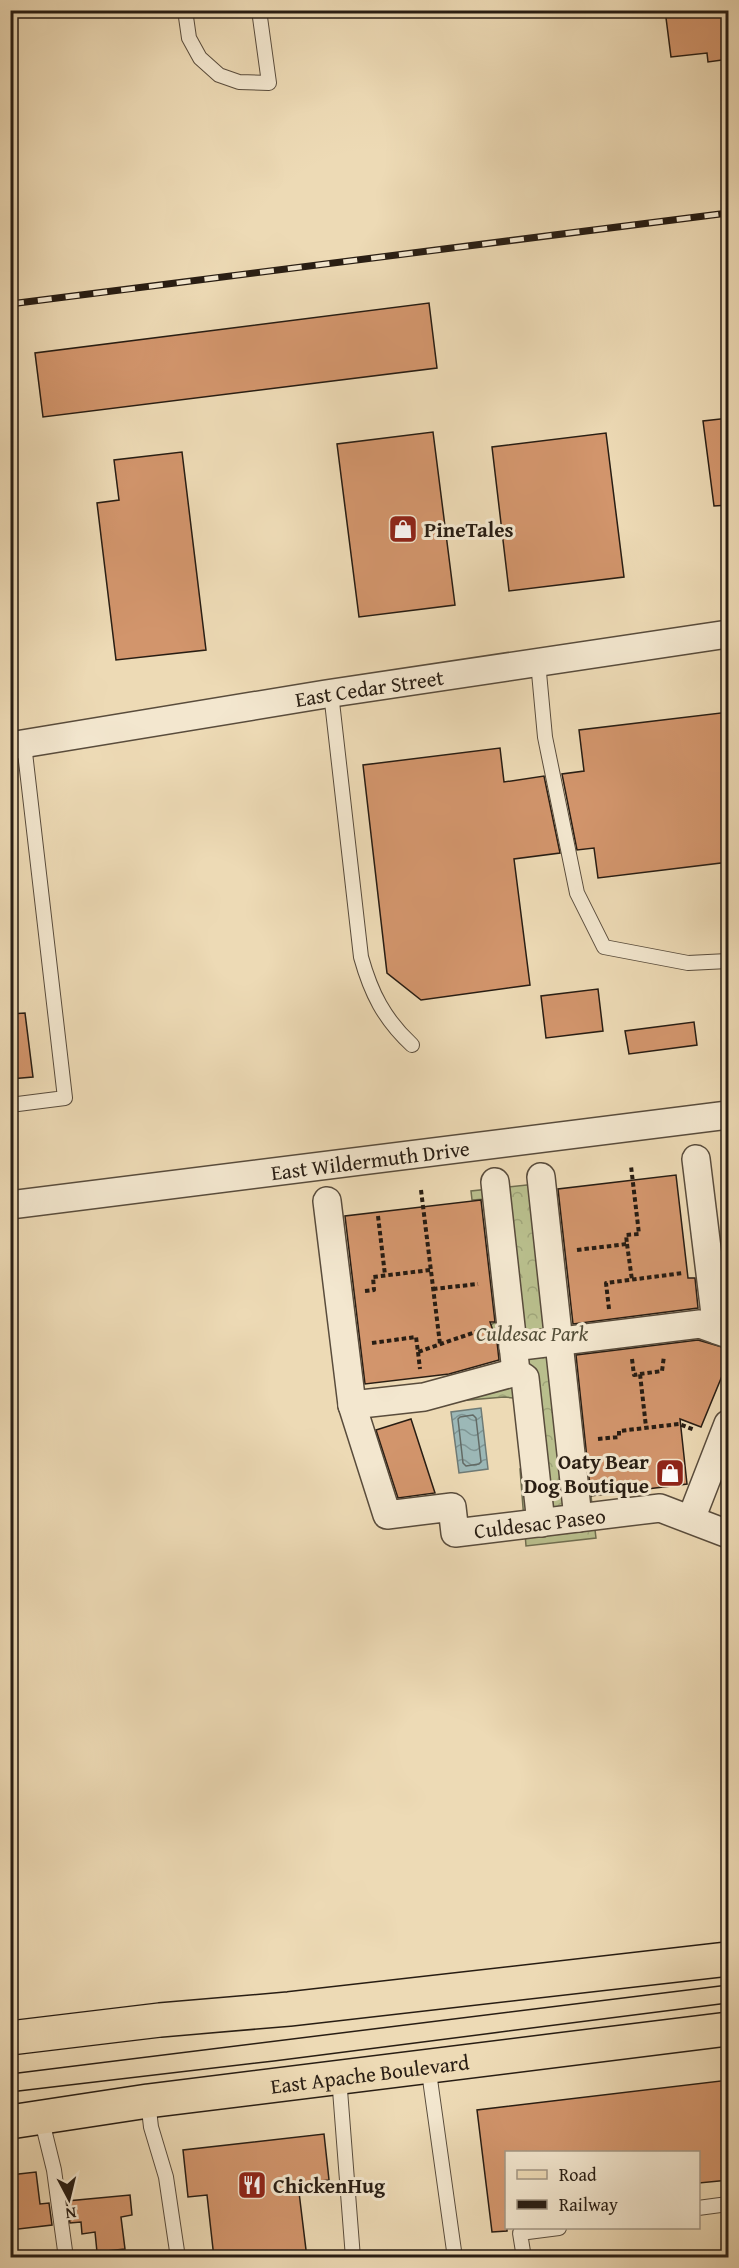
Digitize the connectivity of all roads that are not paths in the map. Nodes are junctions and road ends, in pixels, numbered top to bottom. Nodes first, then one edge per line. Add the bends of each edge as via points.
1 (185, 10) edge
2 (259, 10) edge
3 (729, 634) edge
4 (538, 662) junction
5 (331, 693) junction
6 (17, 745) edge
7 (729, 961) edge
8 (412, 1045) dead end
9 (10, 1105) edge
10 (729, 1115) edge
11 (696, 1158) dead end
12 (541, 1177) dead end
13 (495, 1182) dead end
14 (327, 1201) dead end
15 (10, 1205) edge
16 (723, 1332) edge
17 (559, 1342) junction
18 (515, 1360) junction
19 (352, 1405) junction
20 (725, 1432) edge
21 (578, 1518) junction
22 (691, 1519) junction
23 (541, 1522) junction
24 (729, 1534) edge
25 (729, 1959) edge
26 (729, 2028) edge
27 (10, 2038) edge
28 (428, 2065) junction
29 (339, 2077) junction
30 (148, 2101) junction
31 (26, 2120) edge
32 (729, 2204) edge
33 (700, 2208) edge
34 (551, 2229) edge
35 (66, 2258) edge
36 (178, 2258) edge
37 (353, 2258) edge
38 (455, 2258) edge
39 (524, 2258) edge

1 - 2 lane via 189,38 200,58 219,75 239,82 269,83
3 - 4 street, East Cedar Street
4 - 5 street, East Cedar Street
4 - 7 lane via 545,737 577,893 604,947 688,963
5 - 6 street, East Cedar Street
5 - 8 lane via 361,957 379,1003 394,1028
6 - 9 lane via 65,1098
10 - 15 street, East Wildermuth Drive
11 - 16 street via 710,1270
12 - 17 street
13 - 18 street
14 - 19 street
16 - 17 street via 700,1324
17 - 18 street
17 - 21 street
18 - 19 street via 424,1397
18 - 23 street via 525,1378
19 - 23 street, Culdesac Paseo via 387,1515 452,1507 455,1533
20 - 22 street
21 - 22 street, Culdesac Paseo via 660,1508
21 - 23 street, Culdesac Paseo
22 - 24 street, Culdesac Paseo
25 - 27 main road
26 - 28 main road, East Apache Boulevard
28 - 29 main road, East Apache Boulevard
28 - 38 lane
29 - 30 main road, East Apache Boulevard
29 - 37 lane
30 - 31 main road, East Apache Boulevard
30 - 36 lane via 151,2127 166,2177
31 - 35 lane via 54,2170
32 - 33 lane
34 - 39 lane via 520,2233

